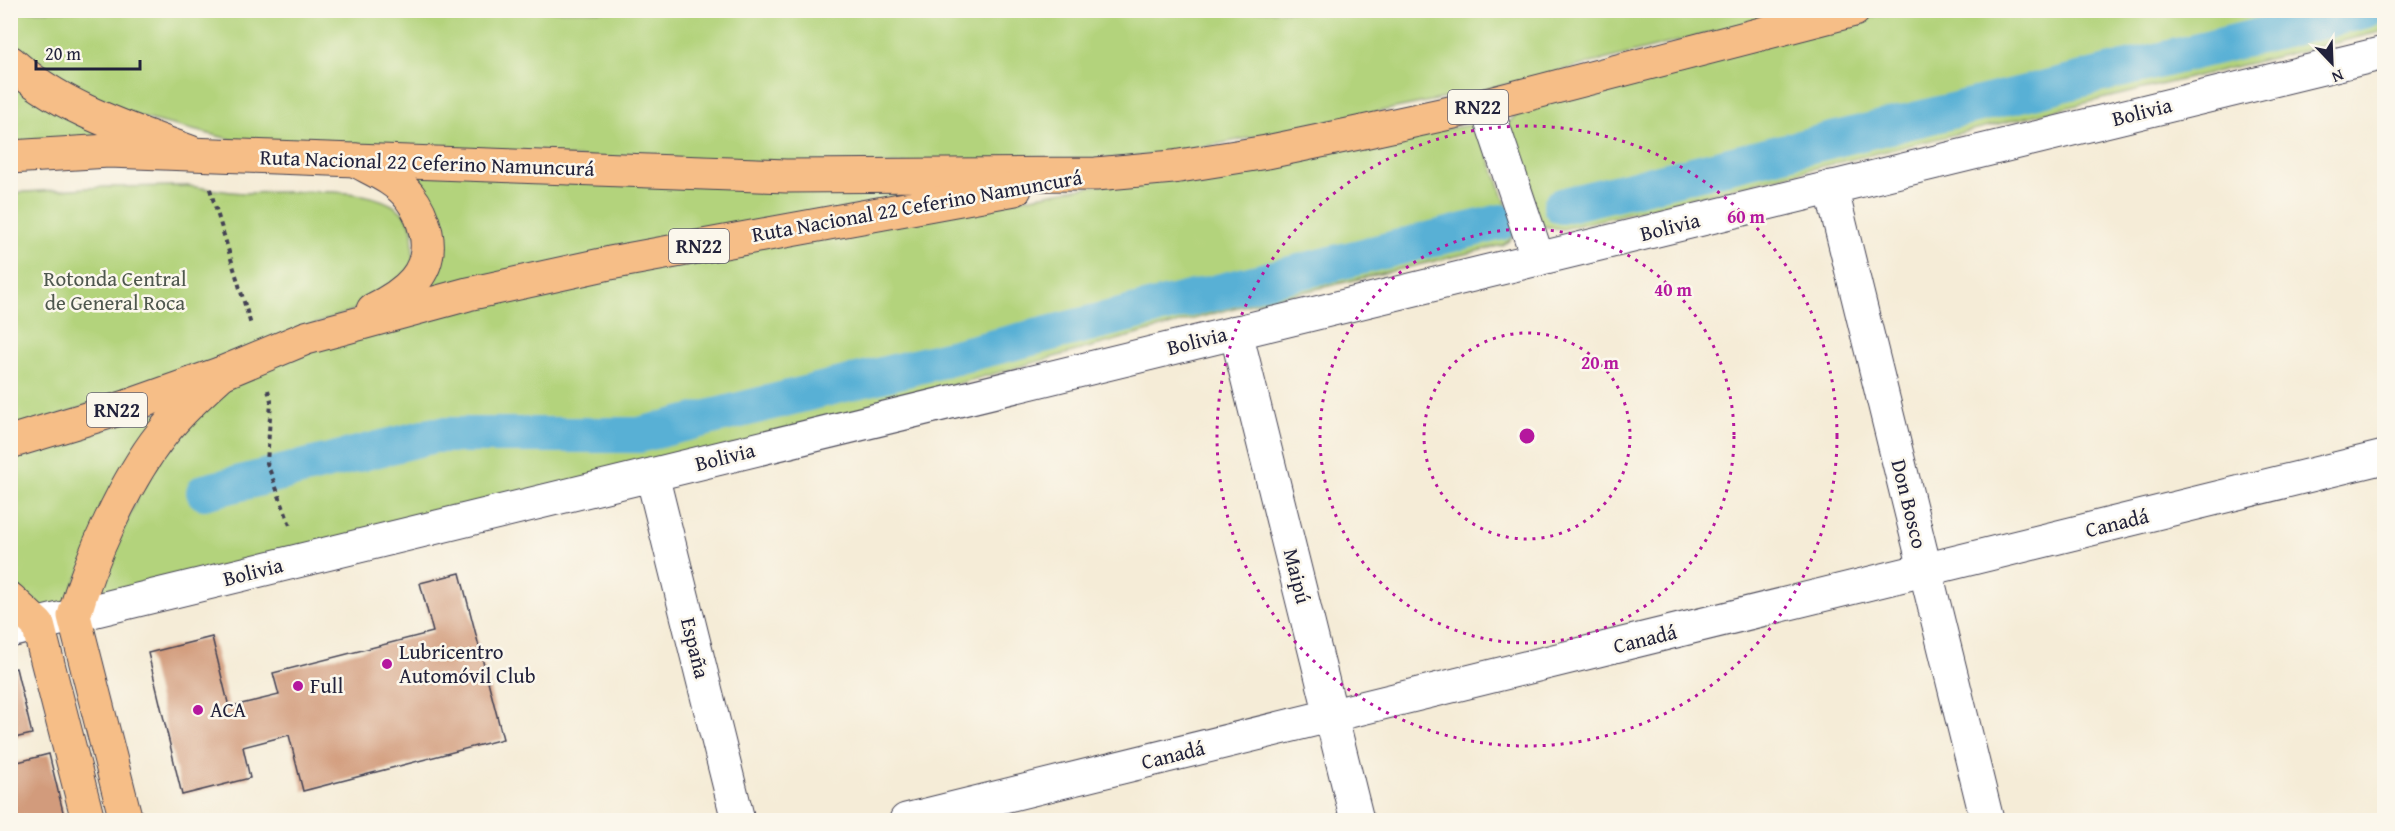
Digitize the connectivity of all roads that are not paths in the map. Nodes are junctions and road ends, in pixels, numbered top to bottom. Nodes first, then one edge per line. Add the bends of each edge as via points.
1 (1854, 10) edge
2 (2385, 53) edge
3 (10, 62) edge
4 (1486, 105) junction
5 (10, 156) edge
6 (200, 156) junction
7 (351, 158) junction
8 (1096, 174) junction
9 (1831, 187) junction
10 (1538, 259) junction
11 (1236, 332) junction
12 (306, 338) junction
13 (222, 373) junction
14 (10, 442) edge
15 (2385, 457) edge
16 (652, 475) junction
17 (1926, 570) junction
18 (10, 599) edge
19 (74, 616) junction
20 (24, 628) edge
21 (1331, 716) junction
22 (88, 820) edge
23 (126, 820) edge
24 (738, 820) edge
25 (906, 820) edge
26 (1357, 820) edge
27 (1988, 820) edge

1 - 4 main road, Ruta Nacional 22 Ceferino Namuncurá / RN22
2 - 9 street, Bolivia
3 - 6 main road via 77,107
4 - 8 main road, Ruta Nacional 22 Ceferino Namuncurá / RN22 via 1267,152
4 - 10 street
5 - 6 main road, Ruta Nacional 22 Ceferino Namuncurá / RN22 via 110,151
6 - 7 main road, Ruta Nacional 22 Ceferino Namuncurá / RN22
7 - 8 main road, Ruta Nacional 22 Ceferino Namuncurá / RN22 via 786,176
7 - 12 main road via 384,175 408,194 424,224 426,261 419,277 405,291 375,309
8 - 12 main road, Ruta Nacional 22 Ceferino Namuncurá / RN22 via 610,262 468,294
9 - 10 street, Bolivia
9 - 17 street, Don Bosco
10 - 11 street, Bolivia
11 - 16 street, Bolivia
11 - 21 street, Maipú
12 - 13 main road, Ruta Nacional 22 Ceferino Namuncurá / RN22
13 - 14 main road, Ruta Nacional 22 Ceferino Namuncurá / RN22 via 66,427
13 - 19 main road via 175,418 146,457 109,528
15 - 17 street, Canadá
16 - 19 street, Bolivia
16 - 24 street, España
17 - 21 street, Canadá
17 - 27 street, Don Bosco
18 - 20 main road
19 - 20 street, Bolivia
19 - 23 main road
20 - 22 main road
21 - 25 street, Canadá
21 - 26 street, Maipú

